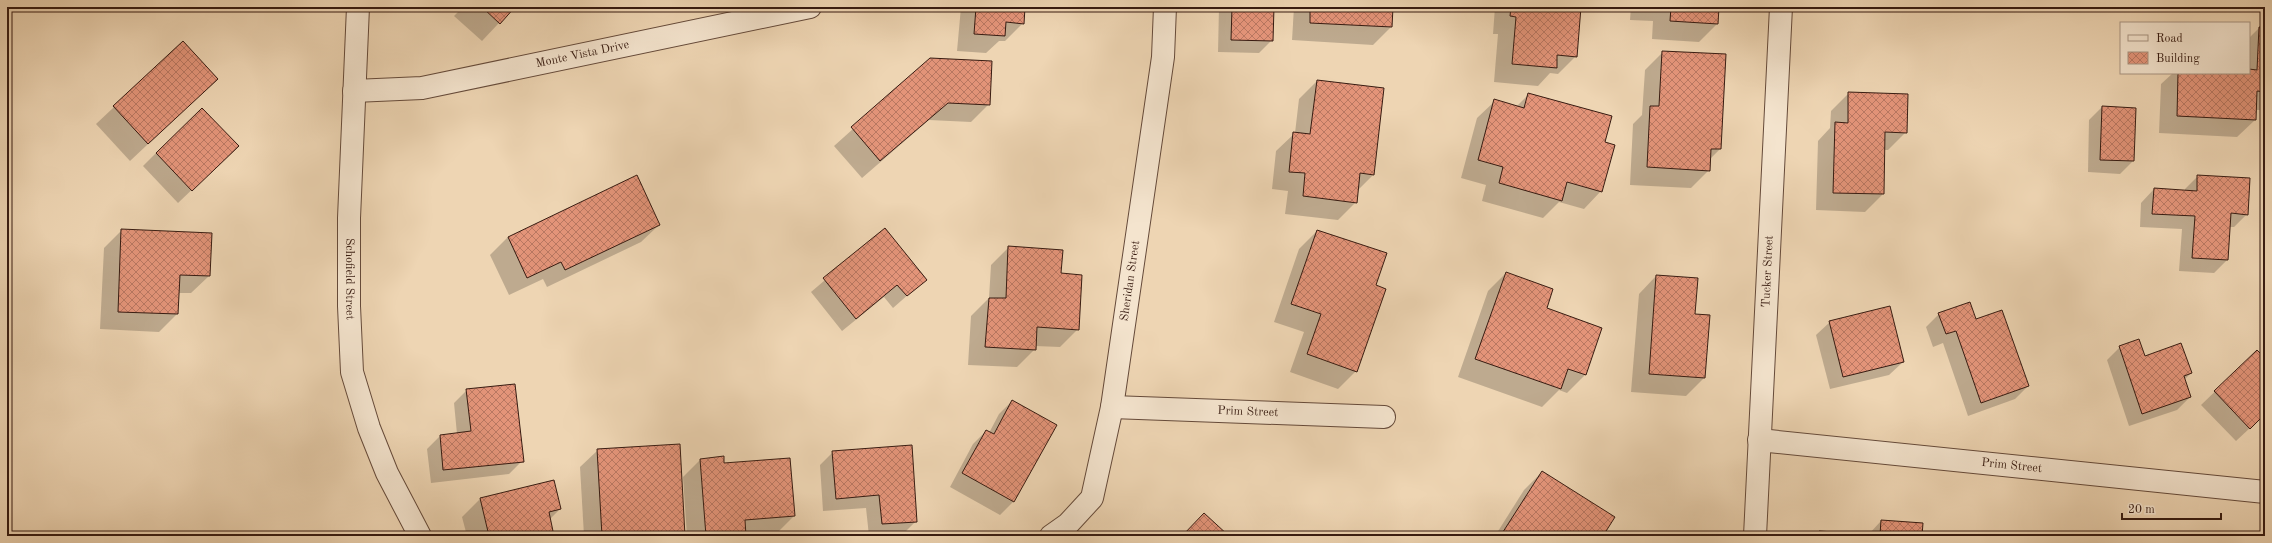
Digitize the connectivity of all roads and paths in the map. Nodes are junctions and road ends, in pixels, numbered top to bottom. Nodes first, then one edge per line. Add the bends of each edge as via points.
1 (358, 7) edge
2 (810, 7) edge
3 (1166, 7) edge
4 (1781, 7) edge
5 (354, 91) junction
6 (1112, 407) junction
7 (1384, 417) dead end
8 (1759, 440) junction
9 (2265, 492) edge
10 (420, 536) edge
11 (1051, 536) edge
12 (1755, 536) edge

1 - 5 street, Schofield Street
2 - 5 street, Monte Vista Drive via 422,88
3 - 6 street, Sheridan Street via 1163,57
4 - 8 street, Tucker Street
5 - 10 street, Schofield Street via 348,306 352,372 369,428 387,473
6 - 7 street, Prim Street
6 - 11 street, Sheridan Street via 1092,498 1068,524
8 - 9 street, Prim Street
8 - 12 street, Tucker Street

